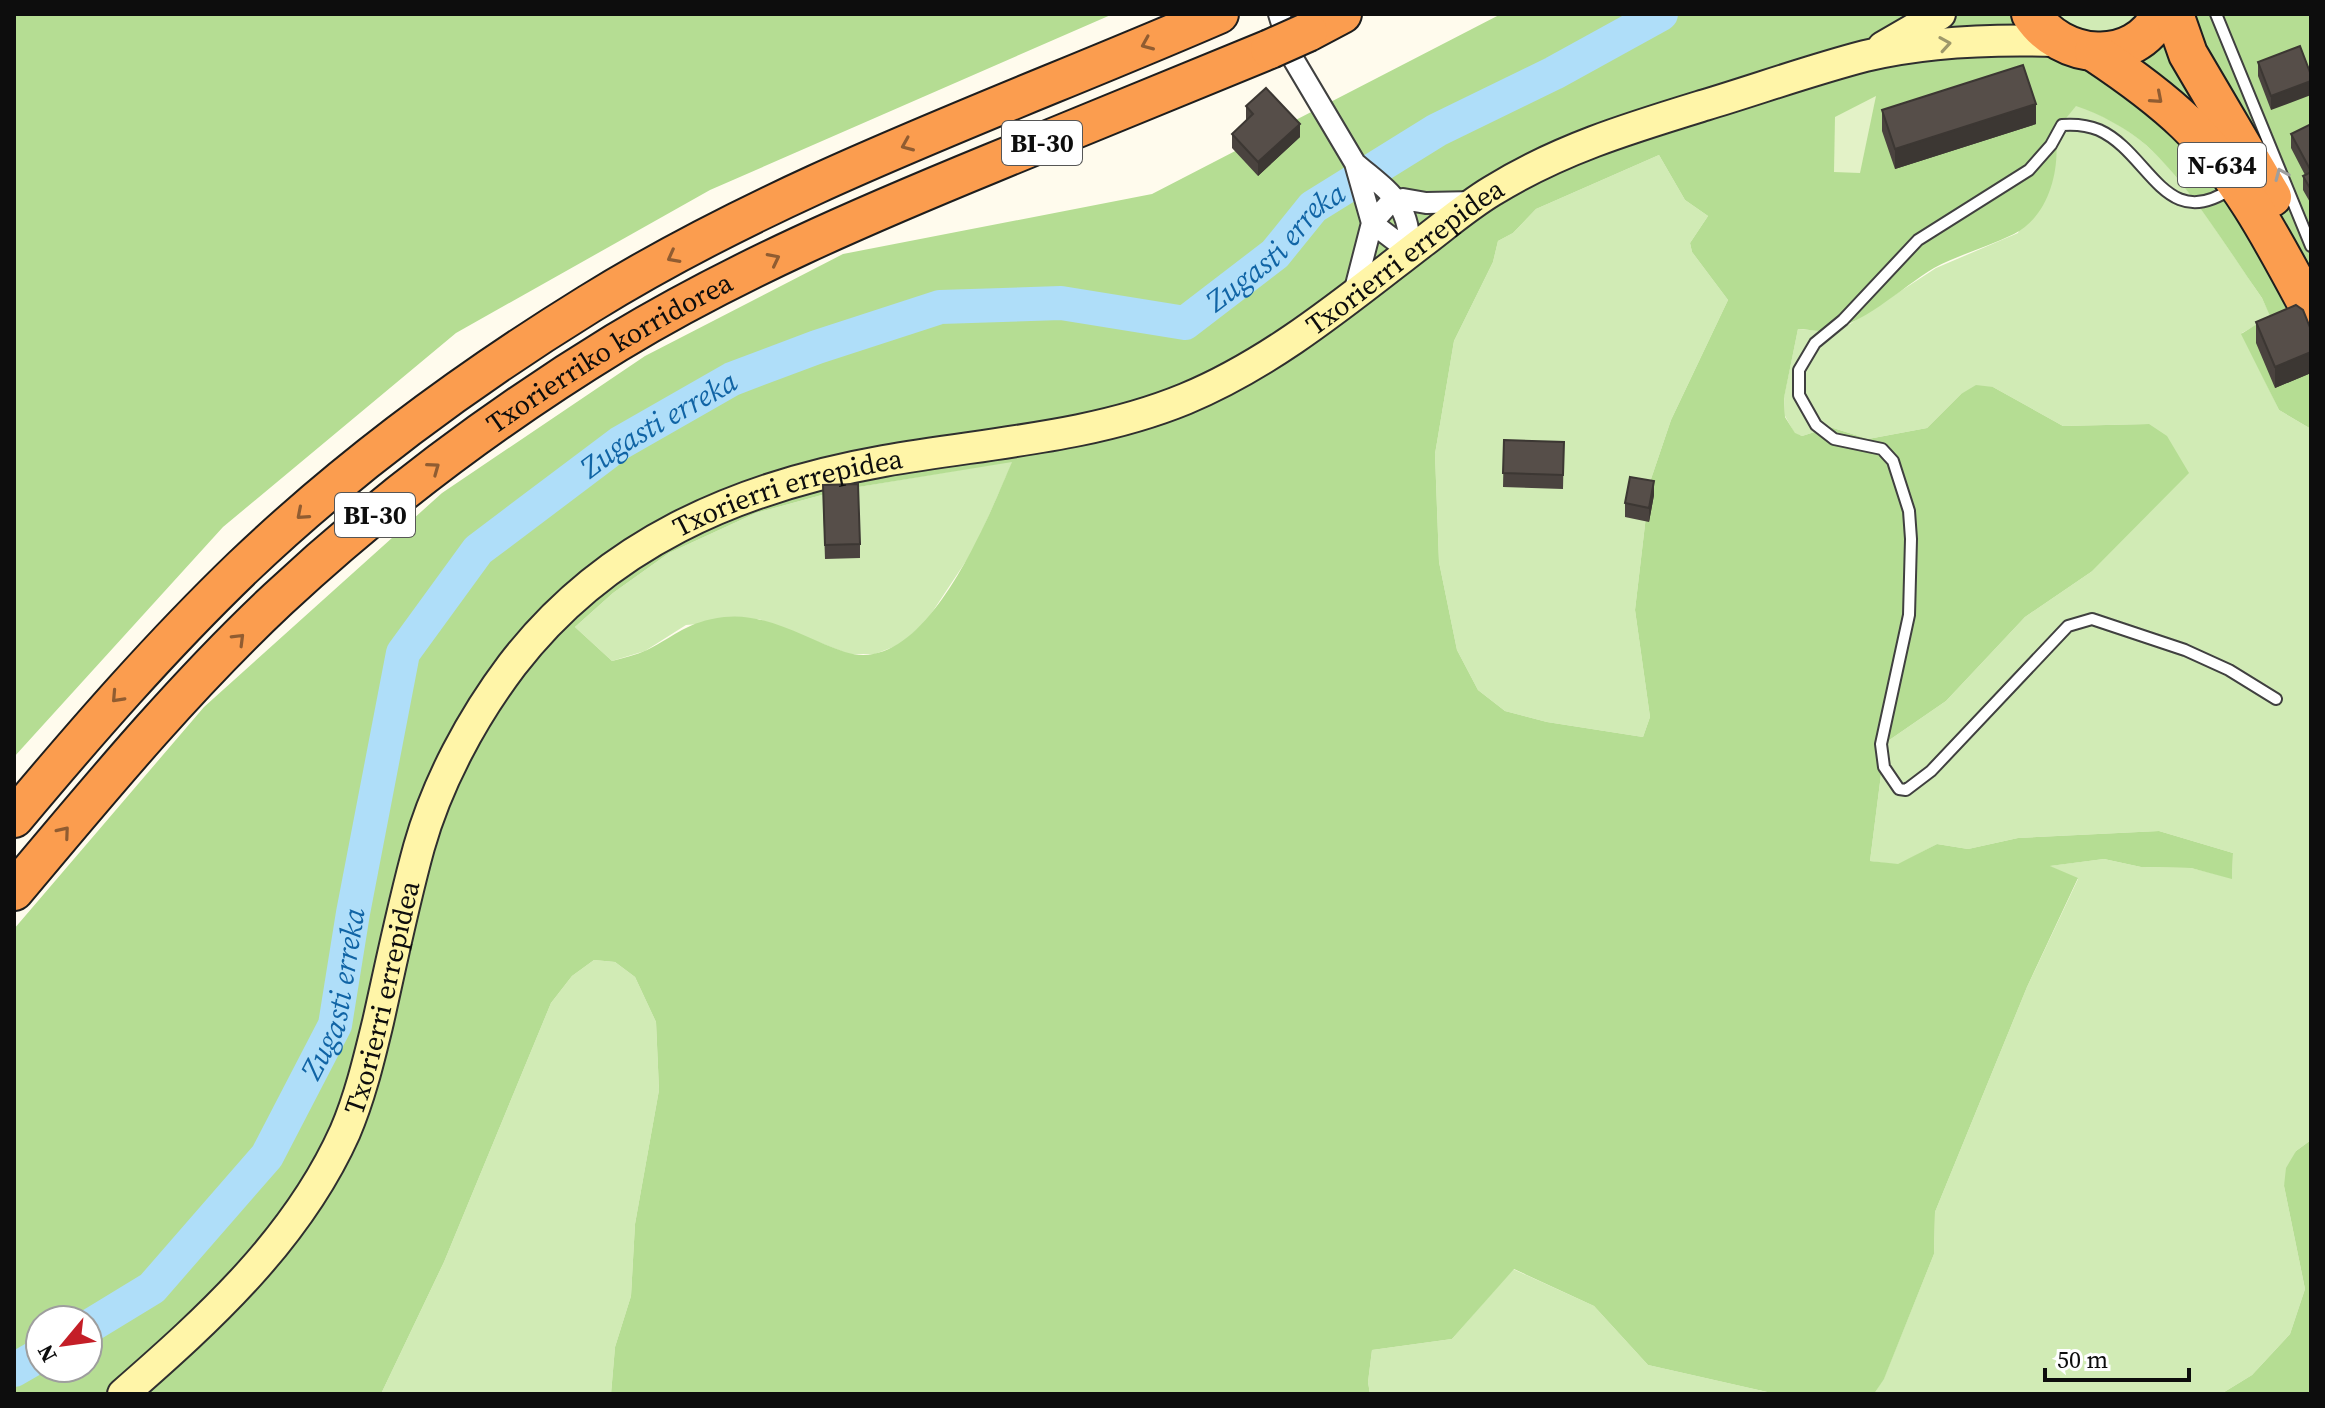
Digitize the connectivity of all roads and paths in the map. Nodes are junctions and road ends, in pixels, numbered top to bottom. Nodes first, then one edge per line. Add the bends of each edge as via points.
1 (1219, 14) edge
2 (1342, 14) edge
3 (1940, 14) edge
4 (2161, 14) edge
5 (2174, 14) edge
6 (2216, 14) edge
7 (2043, 28) edge
8 (1286, 32) edge
9 (2094, 52) junction
10 (1868, 55) junction
11 (1355, 163) junction
12 (2237, 185) junction
13 (1395, 198) junction
14 (1475, 202) junction
15 (1371, 219) junction
16 (2311, 246) edge
17 (1410, 252) junction
18 (2311, 266) edge
19 (1354, 293) junction
20 (2311, 311) edge
21 (2276, 699) dead end
22 (14, 818) edge
23 (14, 891) edge
24 (123, 1394) edge

1 -> 22 highway, Txorierriko korridorea / BI-30 via 795,195 637,276 474,379 377,451 244,567 107,707
2 - 8 highway, Txorierriko korridorea
3 - 10 main road
4 - 9 highway via 2140,38 2118,49
5 - 18 highway, N-634 via 2188,54
16 -> 6 lane
7 - 9 highway, N-634 via 2074,49
10 -> 7 main road
8 - 11 street via 1292,57
23 -> 8 highway, Txorierriko korridorea / BI-30 via 143,739 276,601 406,488 501,419 660,318 815,238
9 -> 12 highway, N-634 via 2188,124
10 - 14 main road, Txorierri errepidea via 1555,155
11 - 13 street
11 - 15 street
12 - 20 highway, N-634
12 - 21 lane via 2210,202 2188,204 2168,193 2101,131 2062,125 2029,170 1918,240 1815,343 1799,370 1799,395 1816,425 1834,439 1882,449 1893,461 1905,496 1911,539 1909,615 1881,744 1884,767 1899,789 1906,790 1931,771 2068,626 2092,619 2185,650
13 - 14 street
13 - 15 street
13 - 17 street via 1406,221
14 - 17 main road, Txorierri errepidea
15 - 17 street
15 - 19 street
17 - 19 main road, Txorierri errepidea
19 - 24 main road, Txorierri errepidea via 1286,344 1186,398 1114,422 782,483 663,533 600,576 538,633 508,670 448,770 420,842 367,1070 346,1130 314,1192 281,1240 234,1291

